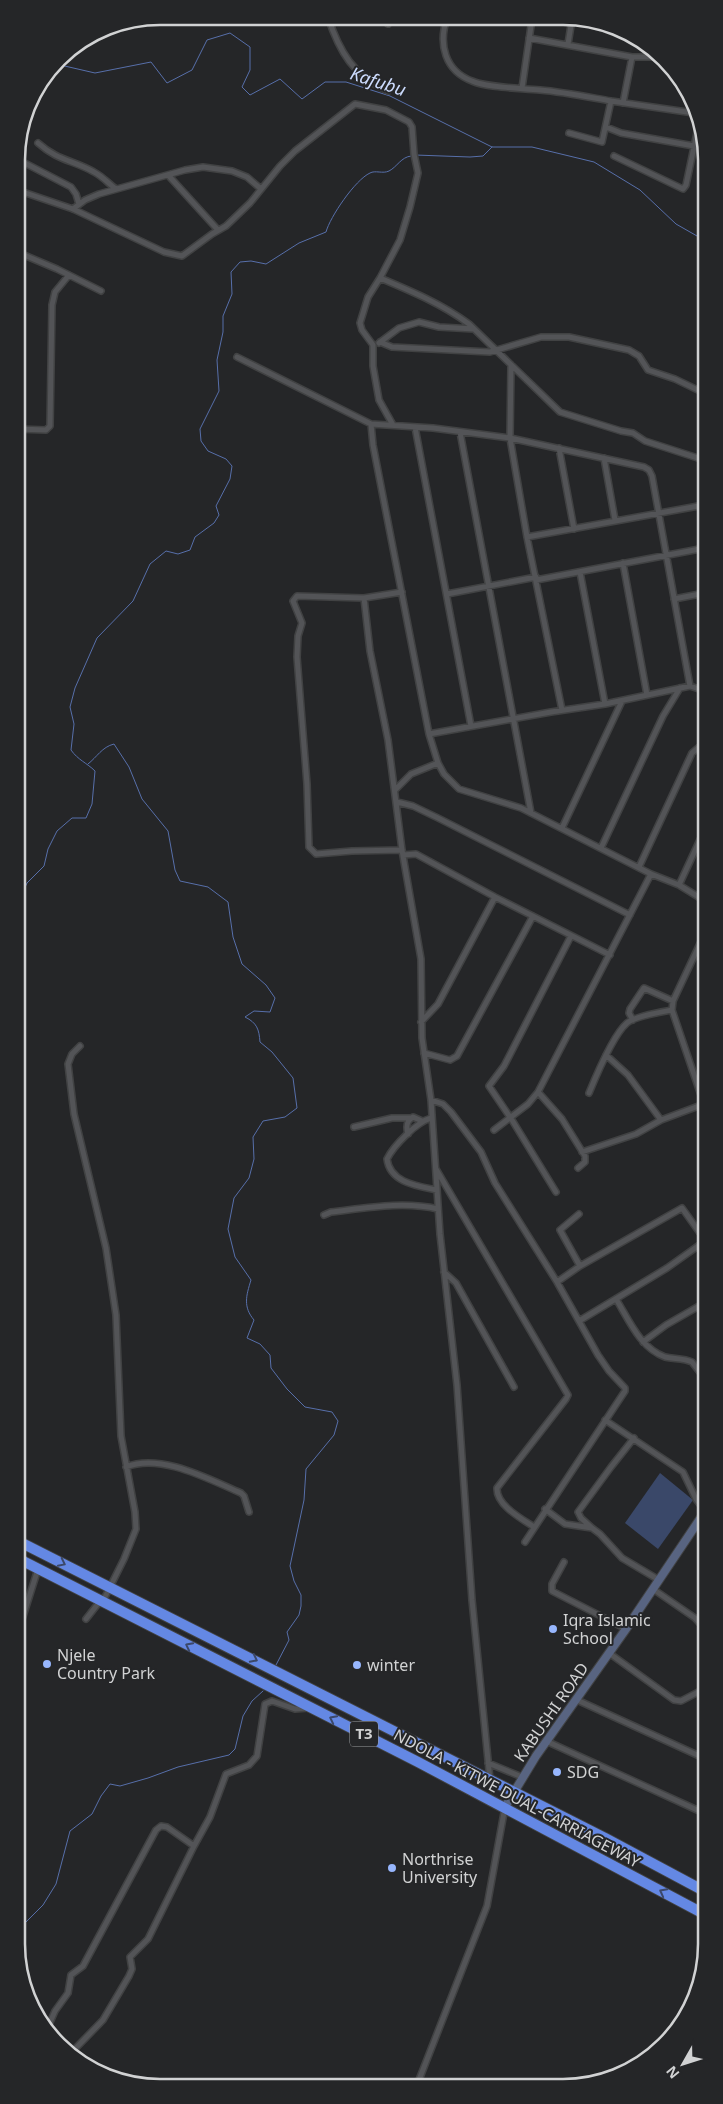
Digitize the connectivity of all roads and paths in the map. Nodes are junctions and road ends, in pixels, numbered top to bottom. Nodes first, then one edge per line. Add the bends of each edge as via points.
1 (331, 25) edge
2 (445, 25) edge
3 (531, 25) edge
4 (571, 25) edge
5 (529, 38) junction
6 (568, 44) junction
7 (649, 56) edge
8 (632, 57) junction
9 (522, 88) junction
10 (388, 91) dead end
11 (611, 101) junction
12 (622, 103) junction
13 (689, 112) edge
14 (606, 127) junction
15 (569, 133) dead end
16 (696, 138) edge
17 (38, 143) dead end
18 (694, 146) junction
19 (614, 156) dead end
20 (25, 163) edge
21 (168, 175) junction
22 (116, 189) junction
23 (261, 189) junction
24 (25, 193) edge
25 (79, 204) junction
26 (73, 210) junction
27 (218, 230) junction
28 (25, 256) edge
29 (69, 275) junction
30 (380, 278) junction
31 (101, 292) dead end
32 (474, 329) junction
33 (380, 342) junction
34 (373, 345) junction
35 (498, 351) junction
36 (237, 357) dead end
37 (511, 365) junction
38 (698, 390) edge
39 (371, 424) junction
40 (393, 425) junction
41 (415, 427) junction
42 (25, 429) edge
43 (460, 432) junction
44 (510, 438) junction
45 (559, 448) junction
46 (604, 458) junction
47 (698, 459) edge
48 (698, 506) edge
49 (658, 512) junction
50 (615, 520) junction
51 (574, 529) junction
52 (527, 537) junction
53 (698, 549) edge
54 (666, 555) junction
55 (623, 564) junction
56 (580, 572) junction
57 (536, 578) junction
58 (490, 586) junction
59 (402, 592) junction
60 (447, 594) junction
61 (698, 594) edge
62 (364, 598) junction
63 (674, 599) junction
64 (690, 686) junction
65 (680, 688) junction
66 (698, 689) edge
67 (647, 695) junction
68 (622, 701) junction
69 (605, 704) junction
70 (562, 710) junction
71 (513, 718) junction
72 (471, 726) junction
73 (430, 734) junction
74 (698, 747) edge
75 (438, 763) junction
76 (395, 790) junction
77 (397, 802) junction
78 (531, 813) junction
79 (562, 828) junction
80 (698, 844) edge
81 (601, 848) junction
82 (402, 852) junction
83 (639, 867) junction
84 (652, 874) junction
85 (679, 885) junction
86 (494, 897) junction
87 (698, 897) edge
88 (533, 916) junction
89 (630, 916) junction
90 (571, 936) junction
91 (698, 948) edge
92 (610, 956) junction
93 (674, 1001) junction
94 (672, 1010) junction
95 (633, 1020) junction
96 (421, 1022) junction
97 (80, 1046) dead end
98 (424, 1053) junction
99 (606, 1055) junction
100 (698, 1086) edge
101 (538, 1092) junction
102 (589, 1092) dead end
103 (431, 1100) junction
104 (698, 1108) edge
105 (410, 1118) junction
106 (432, 1118) junction
107 (510, 1118) junction
108 (661, 1120) junction
109 (422, 1122) junction
110 (354, 1126) dead end
111 (494, 1130) dead end
112 (408, 1134) junction
113 (582, 1152) junction
114 (578, 1168) dead end
115 (436, 1169) junction
116 (437, 1190) junction
117 (556, 1192) dead end
118 (438, 1209) junction
119 (579, 1214) dead end
120 (324, 1215) dead end
121 (698, 1230) edge
122 (698, 1247) edge
123 (580, 1266) junction
124 (444, 1272) junction
125 (557, 1282) junction
126 (616, 1299) junction
127 (698, 1307) edge
128 (579, 1322) junction
129 (643, 1342) junction
130 (698, 1370) edge
131 (514, 1387) dead end
132 (605, 1420) junction
133 (634, 1438) junction
134 (126, 1467) junction
135 (698, 1501) edge
136 (546, 1510) junction
137 (249, 1512) dead end
138 (698, 1522) edge
139 (534, 1527) junction
140 (592, 1528) junction
141 (525, 1542) dead end
142 (25, 1544) edge
143 (25, 1562) edge
144 (564, 1562) dead end
145 (38, 1569) junction
146 (659, 1580) junction
147 (110, 1586) junction
148 (653, 1589) junction
149 (103, 1601) junction
150 (25, 1610) edge
151 (86, 1619) dead end
152 (698, 1622) edge
153 (626, 1630) junction
154 (609, 1653) junction
155 (698, 1692) edge
156 (577, 1700) junction
157 (311, 1708) junction
158 (546, 1742) junction
159 (698, 1755) edge
160 (488, 1763) junction
161 (522, 1778) junction
162 (490, 1781) junction
163 (514, 1792) junction
164 (505, 1807) junction
165 (698, 1810) edge
166 (194, 1846) junction
167 (698, 1888) edge
168 (698, 1911) edge
169 (50, 2022) edge
170 (75, 2049) edge
171 (419, 2079) edge

1 - 10 street via 339,46 353,67
2 - 9 street via 445,56 456,72 472,82
3 - 5 street
4 - 6 street
5 - 6 street
5 - 9 street
6 - 8 street
7 - 8 street
8 - 12 street
9 - 11 street
11 - 12 street
11 - 14 street
12 - 13 street
14 - 15 street via 602,142
14 - 18 street via 621,133
16 - 18 street
17 - 22 street via 62,160 97,173
18 - 19 street via 683,189
20 - 25 street via 71,187
21 - 22 street
21 - 23 street via 198,167 225,169 247,177
21 - 27 street
22 - 25 street
23 - 27 street
23 - 30 street via 295,151 358,104 393,112 409,122 418,173 400,240
24 - 26 street
25 - 26 street
26 - 27 street via 177,256 185,254
28 - 29 street
29 - 31 street
29 - 42 street via 56,292 52,305 50,426 46,430
30 - 32 street via 448,310
30 - 34 street via 368,297 360,324
32 - 33 street via 419,322 399,328
32 - 35 street
33 - 34 street
33 - 35 street via 392,347
34 - 40 street via 372,366 379,400
35 - 37 street
35 - 38 street via 552,336 593,341 636,354 648,370
36 - 39 street
37 - 44 street
37 - 47 street via 562,413 633,433 645,441
39 - 40 street
39 - 59 street
40 - 41 street
41 - 43 street
41 - 60 street
43 - 44 street
43 - 58 street
44 - 45 street
44 - 52 street
45 - 46 street
45 - 51 street
46 - 49 street via 649,470
46 - 50 street
48 - 49 street
49 - 50 street
49 - 54 street
50 - 51 street
51 - 52 street
52 - 57 street
53 - 54 street
54 - 55 street
54 - 63 street
55 - 56 street
55 - 67 street
56 - 57 street
56 - 69 street
57 - 58 street
57 - 70 street
58 - 60 street
58 - 71 street
59 - 62 street
59 - 73 street
60 - 72 street
61 - 63 street
62 - 76 street via 370,651 386,724
62 - 82 street via 297,596 293,601 302,622 297,657 307,784 307,841 316,854
63 - 64 street
64 - 65 street
64 - 66 street
65 - 67 street
65 - 81 street
67 - 68 street
68 - 69 street
68 - 79 street
69 - 70 street
70 - 71 street
71 - 72 street
71 - 78 street
72 - 73 street
73 - 75 street
74 - 83 street via 692,752
75 - 76 street via 414,772
75 - 78 street via 459,789
76 - 77 street
77 - 82 street
77 - 89 street via 438,818
78 - 79 street
79 - 81 street
80 - 85 street
81 - 83 street
82 - 86 street via 416,854
82 - 96 street via 421,959
83 - 84 street
84 - 85 street
84 - 89 street
85 - 87 street
86 - 88 street
86 - 96 street via 438,1004
88 - 90 street
88 - 98 street via 457,1056 450,1060
89 - 92 street
90 - 92 street
90 - 107 street via 504,1066 489,1086
91 - 93 street
92 - 101 street
93 - 94 street
93 - 95 street via 644,988 630,1009
94 - 95 street
94 - 100 street
95 - 99 street via 625,1024
96 - 98 street
97 - 134 street via 68,1064 74,1114 106,1248 116,1315 120,1423
98 - 103 street
99 - 102 street
99 - 108 street via 628,1075
101 - 107 street
101 - 113 street via 562,1118
103 - 106 street
103 - 125 street via 443,1104 451,1112 481,1152 495,1183
104 - 108 street
105 - 109 street
105 - 110 street via 392,1118
105 - 112 street
106 - 109 street
106 - 115 street
107 - 111 street
107 - 117 street
108 - 113 street via 636,1134
109 - 112 street
112 - 116 street via 391,1150 388,1167 407,1184
113 - 114 street via 586,1160
115 - 116 street
115 - 139 street via 568,1395 497,1488 503,1502
116 - 118 street
118 - 120 street via 419,1205 381,1206
118 - 124 street
119 - 123 street via 560,1230
121 - 123 street via 682,1208
122 - 126 street
123 - 125 street
124 - 131 street via 456,1283
124 - 160 street via 457,1385
125 - 128 street
126 - 128 street
126 - 129 street
127 - 129 street
128 - 132 street via 604,1364 625,1388
129 - 130 street via 664,1356 692,1362
132 - 133 street
132 - 136 street
133 - 135 street via 683,1472
133 - 140 street via 578,1512
134 - 137 street via 143,1462 194,1473 241,1493
134 - 147 street via 136,1529
136 - 139 street
136 - 140 street via 565,1524
138 - 146 main road, KABUSHI ROAD
139 - 141 street
140 - 146 street via 622,1558
142 -> 147 highway, NDOLA - KITWE DUAL-CARRIAGEWAY / T3
143 - 145 highway, NDOLA - KITWE DUAL-CARRIAGEWAY / T3
144 - 153 street via 552,1590
145 - 149 highway, NDOLA - KITWE DUAL-CARRIAGEWAY / T3
145 - 150 street
146 - 148 main road, KABUSHI ROAD
147 - 149 street
147 -> 162 highway, NDOLA - KITWE DUAL-CARRIAGEWAY / T3
148 - 152 street
148 - 153 main road, KABUSHI ROAD
149 - 151 street
157 -> 149 highway, NDOLA - KITWE DUAL-CARRIAGEWAY / T3
153 - 154 main road, KABUSHI ROAD
154 - 155 street via 674,1700 681,1701
154 - 156 main road, KABUSHI ROAD
156 - 158 main road, KABUSHI ROAD
156 - 159 street
164 -> 157 highway, NDOLA - KITWE DUAL-CARRIAGEWAY / T3
157 - 166 street via 295,1709 272,1701 265,1704 257,1756 249,1765 226,1774 210,1817
158 - 161 main road, KABUSHI ROAD
158 - 165 street
160 - 161 street
160 - 162 street
161 - 163 main road, KABUSHI ROAD
162 - 163 highway, NDOLA - KITWE DUAL-CARRIAGEWAY / T3
163 - 164 main road, KABUSHI ROAD
163 - 167 highway, NDOLA - KITWE DUAL-CARRIAGEWAY / T3
168 -> 164 highway, NDOLA - KITWE DUAL-CARRIAGEWAY / T3
164 - 171 street via 487,1906
166 - 169 street via 167,1827 161,1826 156,1830 83,1966 71,1975 68,1993
166 - 170 street via 148,1939 130,1957 130,1976 103,2020

